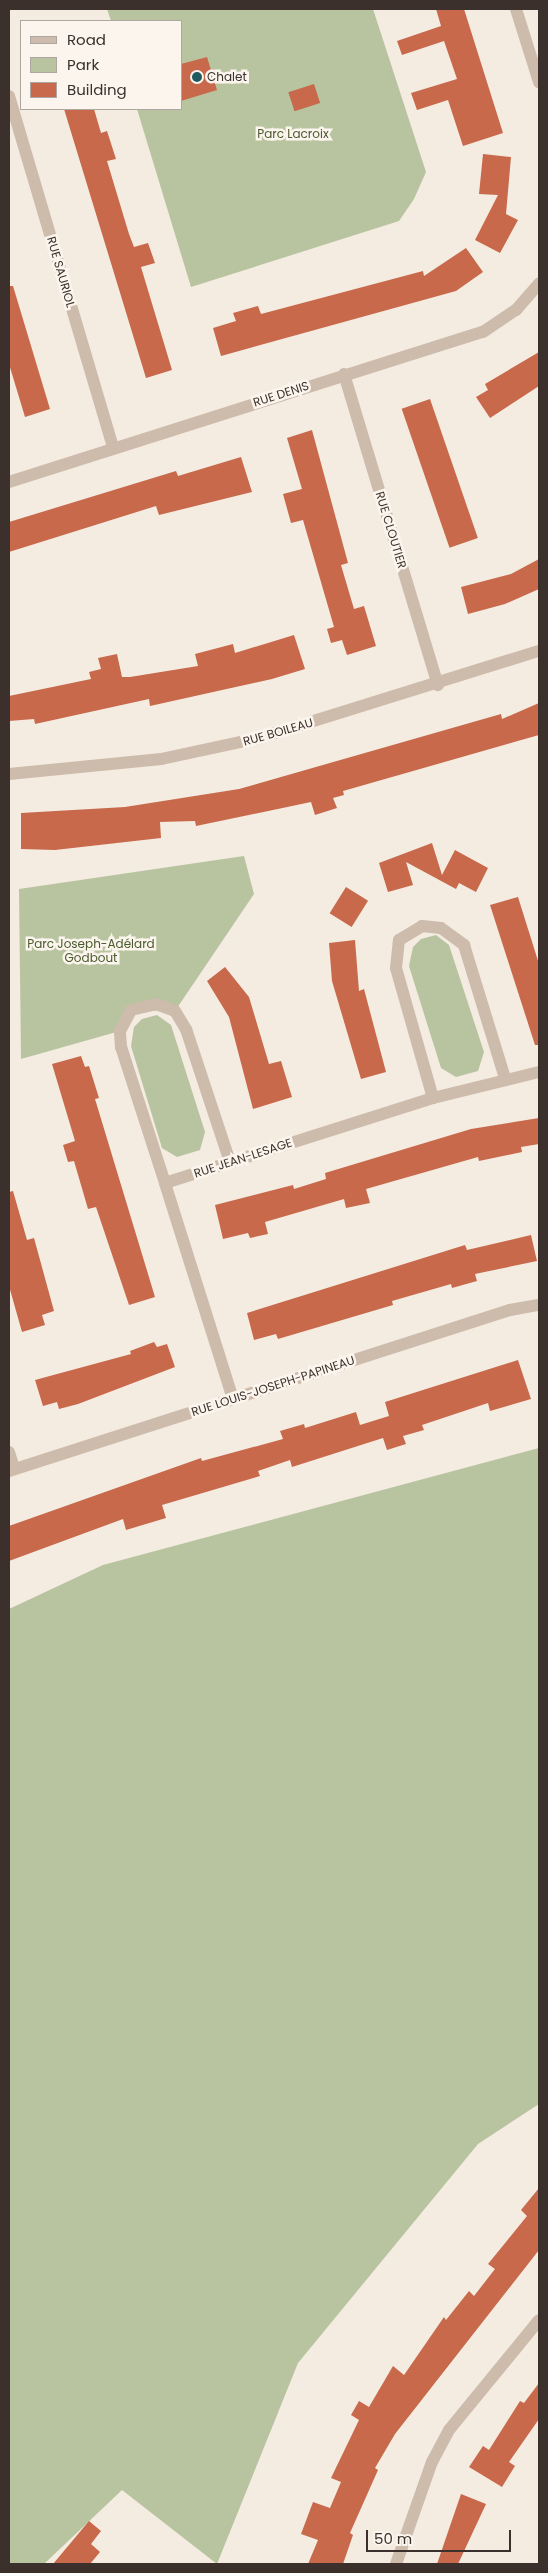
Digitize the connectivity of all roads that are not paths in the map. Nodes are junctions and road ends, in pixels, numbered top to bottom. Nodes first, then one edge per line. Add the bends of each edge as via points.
1 (516, 9) edge
2 (539, 82) edge
3 (9, 96) edge
4 (539, 284) edge
5 (344, 374) junction
6 (113, 448) junction
7 (9, 482) edge
8 (539, 651) edge
9 (438, 685) junction
10 (9, 774) edge
11 (539, 1072) edge
12 (505, 1078) junction
13 (433, 1098) junction
14 (230, 1162) junction
15 (165, 1183) junction
16 (539, 1305) edge
17 (233, 1399) junction
18 (9, 1452) edge
19 (11, 1469) edge
20 (539, 2320) edge
21 (396, 2564) edge

1 - 2 street
3 - 6 street, RUE SAURIOL
4 - 5 street, RUE DENIS via 516,310 483,332
5 - 6 street, RUE DENIS
5 - 9 street, RUE CLOUTIER
6 - 7 street, RUE DENIS
8 - 9 street, RUE BOILEAU
9 - 10 street, RUE BOILEAU via 212,749 90,768
11 - 12 street, RUE JEAN-LESAGE
12 - 13 street, RUE JEAN-LESAGE
12 - 13 street via 464,945 441,928 422,926 399,940 396,968
13 - 14 street, RUE JEAN-LESAGE
14 - 15 street, RUE JEAN-LESAGE
14 - 15 street via 186,1029 175,1011 156,1004 131,1010 120,1030 121,1047
15 - 17 street
16 - 17 street, RUE LOUIS-JOSEPH-PAPINEAU via 510,1310
17 - 19 street, RUE LOUIS-JOSEPH-PAPINEAU
18 - 19 street
20 - 21 street via 449,2430 432,2462

